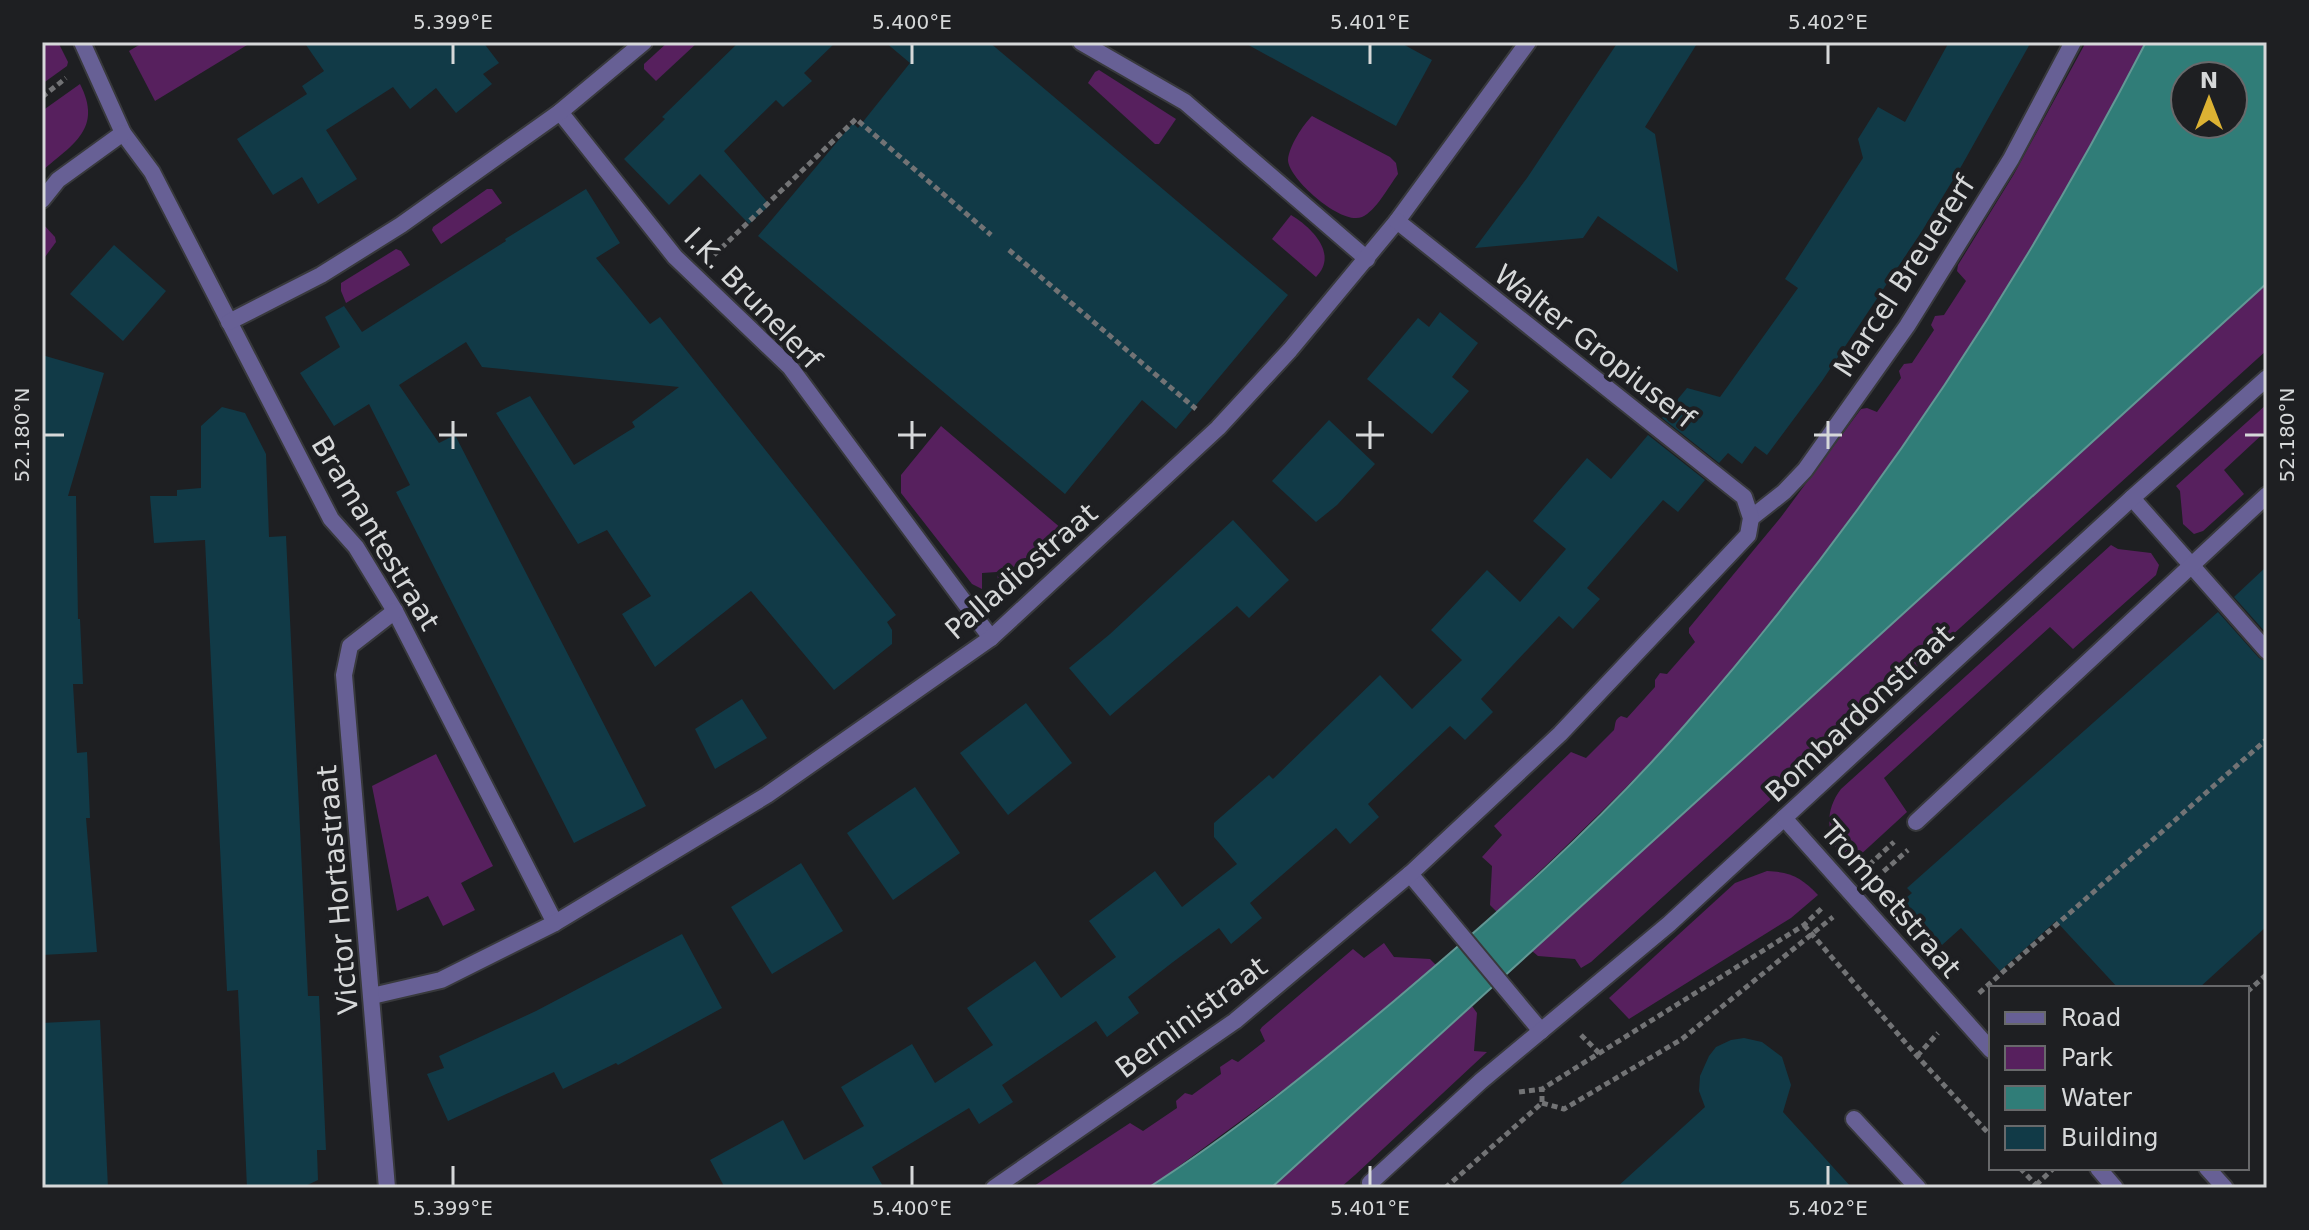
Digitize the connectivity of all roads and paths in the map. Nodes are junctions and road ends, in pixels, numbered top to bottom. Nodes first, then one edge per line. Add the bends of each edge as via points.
1 (82, 42) edge
2 (644, 42) edge
3 (1081, 42) edge
4 (1528, 42) edge
5 (2073, 42) edge
6 (560, 112) junction
7 (123, 133) junction
8 (42, 200) edge
9 (1397, 221) junction
10 (991, 235) dead end
11 (1009, 250) dead end
12 (1367, 259) junction
13 (693, 275) junction
14 (229, 322) junction
15 (2267, 378) edge
16 (1218, 428) junction
17 (2267, 495) edge
18 (2132, 498) junction
19 (1751, 518) junction
20 (2191, 564) junction
21 (395, 611) junction
22 (991, 638) junction
23 (2267, 651) edge
24 (2267, 739) edge
25 (1784, 818) junction
26 (1916, 822) joint
27 (1410, 874) junction
28 (1845, 887) junction
29 (555, 923) junction
30 (1804, 925) junction
31 (2267, 974) edge
32 (2249, 990) edge
33 (372, 996) junction
34 (1956, 1013) junction
35 (1541, 1031) junction
36 (1989, 1048) edge
37 (1917, 1056) junction
38 (1481, 1081) junction
39 (1542, 1089) junction
40 (1854, 1119) dead end
41 (1989, 1134) edge
42 (2022, 1170) edge
43 (2052, 1170) edge
44 (2100, 1170) edge
45 (2209, 1170) edge
46 (1370, 1183) dead end
47 (2038, 1187) edge
48 (387, 1188) edge
49 (994, 1188) edge
50 (1445, 1188) edge
51 (1918, 1188) edge
52 (2115, 1188) edge
53 (2225, 1188) edge

1 - 7 street, Bramantestraat
2 - 6 street
3 - 12 street via 1185,102
4 - 9 street, Palladiostraat
5 - 19 street, Marcel Breuererf via 2011,159 1907,326 1805,470
6 - 13 street, I.K. Brunelerf
6 - 14 street via 401,225 321,275
7 - 8 street via 58,180
7 - 14 street, Bramantestraat via 152,172
9 - 12 street, Palladiostraat
9 - 19 street, Walter Gropiuserf via 1744,497
10 - 13 path via 856,119
11 - 16 path
12 - 16 street, Palladiostraat
13 - 22 street, I.K. Brunelerf via 790,367
14 - 21 street, Bramantestraat via 331,519 356,547
15 - 18 street, Bombardonstraat
16 - 22 street, Palladiostraat
17 - 20 street
18 - 20 street
18 - 25 street, Bombardonstraat
19 - 27 street, Berninistraat via 1748,535 1560,734
20 - 23 street
20 - 26 street
21 - 29 street, Bramantestraat
21 - 33 street, Victor Hortastraat via 350,646 344,675
22 - 29 street, Palladiostraat via 767,795
24 - 34 path
25 - 28 street, Trompetstraat
25 - 35 street, Bombardonstraat
26 - 28 path
27 - 35 street
27 - 49 street, Berninistraat via 1235,1021
28 - 30 path
28 - 34 street, Trompetstraat
29 - 33 street, Palladiostraat via 441,980
30 - 37 path
30 - 39 path
31 - 32 path
33 - 48 street, Victor Hortastraat
34 - 36 street, Trompetstraat
34 - 37 path
35 - 38 street, Bombardonstraat
37 - 41 path
38 - 39 path via 1506,1093
38 - 46 street, Bombardonstraat
39 - 50 path via 1542,1103
40 - 51 street
42 - 47 path
43 - 47 path
44 - 52 street
45 - 53 street

